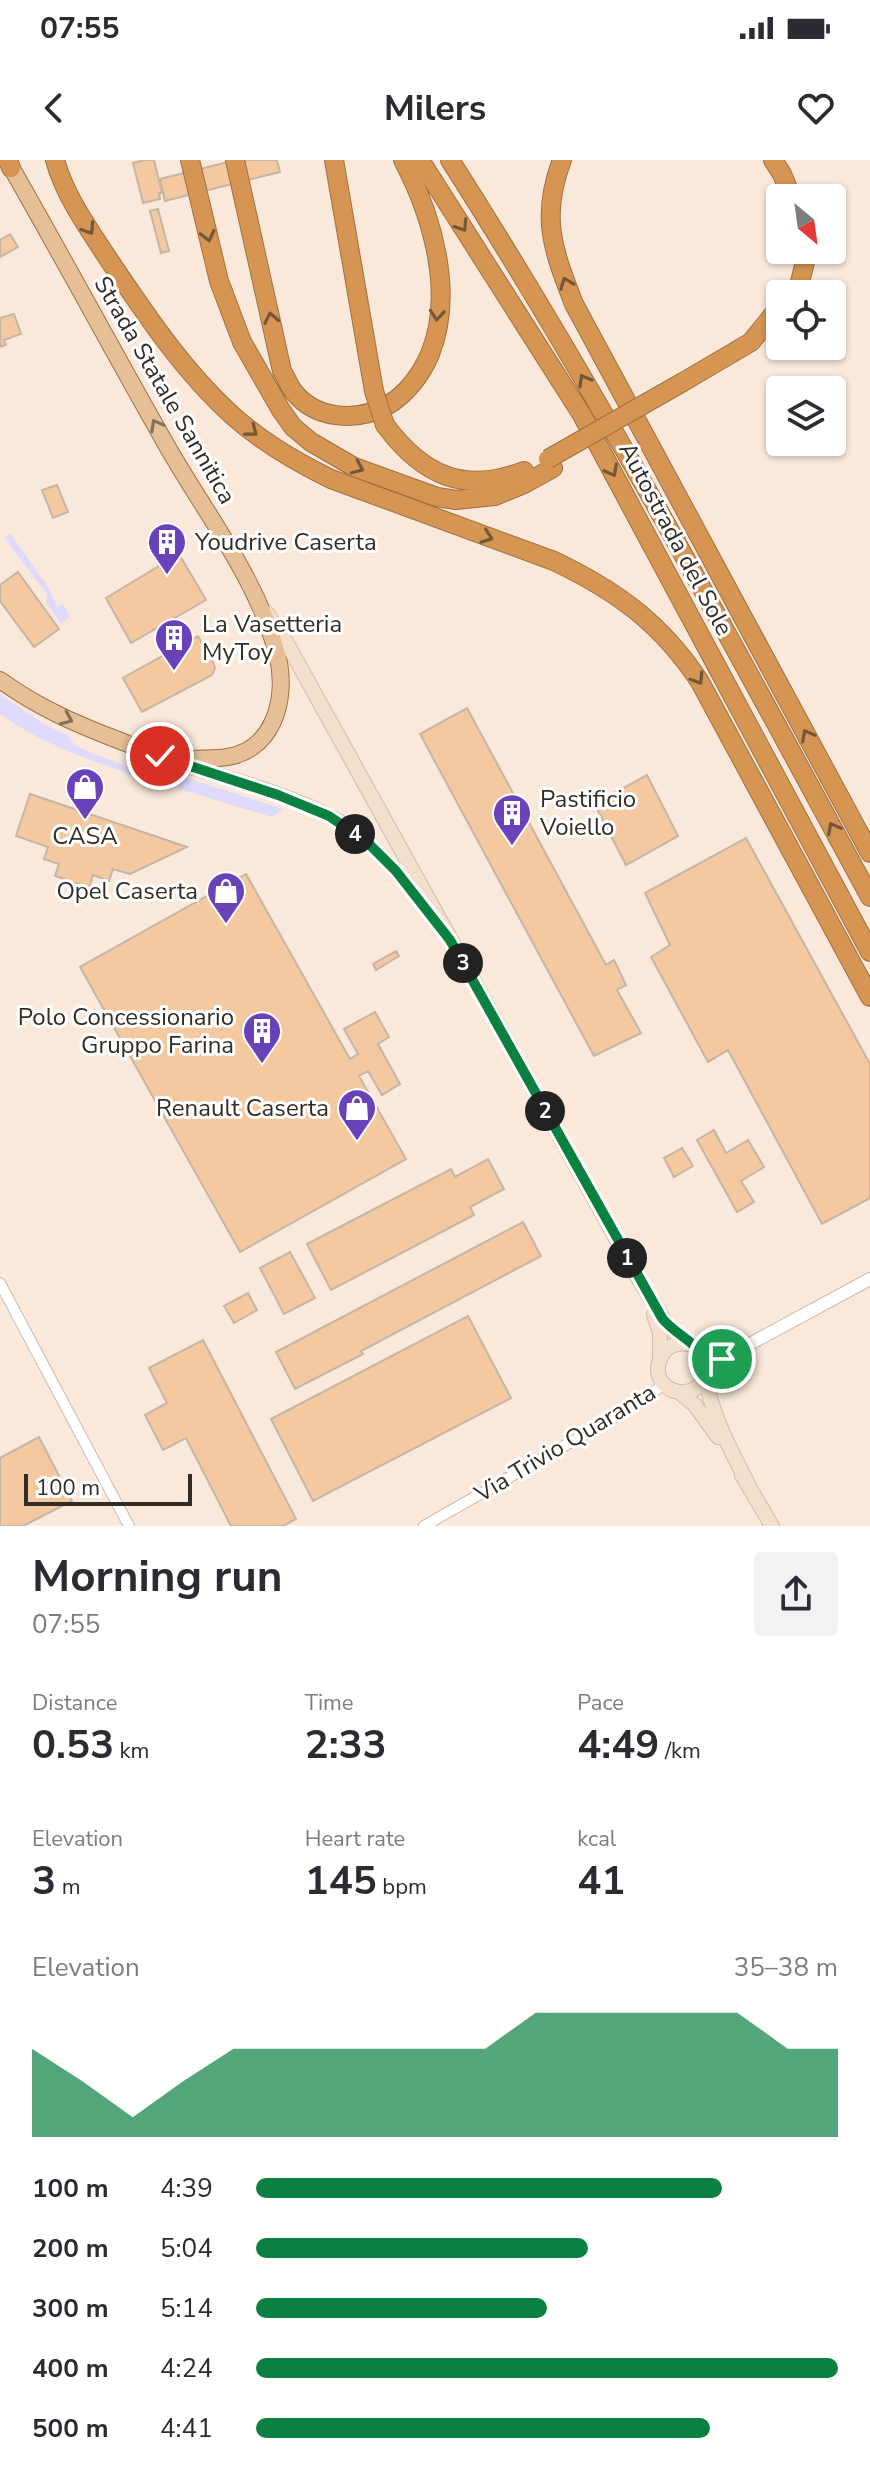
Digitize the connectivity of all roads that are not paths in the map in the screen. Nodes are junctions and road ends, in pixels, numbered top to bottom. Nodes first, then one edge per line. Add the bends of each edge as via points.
1 (55, 160) edge
2 (190, 160) edge
3 (235, 160) edge
4 (334, 160) edge
5 (403, 160) edge
6 (420, 160) edge
7 (450, 160) edge
8 (562, 160) edge
9 (773, 160) edge
10 (786, 160) edge
11 (9, 163) edge
12 (786, 184) edge
13 (797, 184) edge
14 (766, 323) edge
15 (766, 341) edge
16 (685, 386) junction
17 (550, 463) junction
18 (260, 602) junction
19 (0, 680) edge
20 (160, 756) junction
21 (870, 853) edge
22 (870, 897) edge
23 (450, 940) junction
24 (870, 952) edge
25 (870, 997) edge
26 (638, 1278) junction
27 (870, 1279) edge
28 (0, 1283) edge
29 (694, 1346) junction
30 (741, 1348) junction
31 (660, 1357) junction
32 (707, 1375) junction
33 (664, 1384) junction
34 (680, 1393) junction
35 (747, 1482) junction
36 (129, 1526) edge
37 (424, 1526) edge
38 (772, 1526) edge

1 -> 25 highway via 72,203 178,356 234,417 262,439 331,479 585,575 634,607 663,634 700,682
2 -> 17 highway via 219,281 242,342 293,427 354,467 456,500 495,496 524,484
5 -> 3 highway via 434,240 438,324 430,353 407,390 366,414 339,417 308,405 293,392 282,371
4 - 17 highway, bridge via 374,391 385,425 420,463 461,480 483,483
6 -> 24 highway, Autostrada del Sole via 582,415
22 -> 7 highway, Autostrada del Sole via 631,462
21 -> 8 highway via 574,304 551,239 550,211
9 - 12 highway
10 - 13 highway
18 -> 11 main road, Strada Statale Sannitica
14 - 16 highway via 751,342
15 - 16 highway
16 - 17 highway, bridge
18 - 20 main road, Strada Statale Sannitica via 281,678 278,714 266,733 250,749 228,758
18 - 23 main road
19 -> 20 main road, Strada Statale Sannitica via 58,715
20 - 23 main road via 329,816 396,871
23 - 26 main road
26 - 29 main road via 668,1326
26 - 31 main road via 660,1333
27 - 30 street
28 - 36 street
29 - 30 street via 716,1354
29 - 31 main road via 676,1344
29 - 32 main road via 707,1360
30 - 32 street
31 - 33 main road via 658,1371
32 - 34 main road via 697,1389
32 - 35 main road via 714,1411
33 - 34 main road
33 - 37 street, Via Trivio Quaranta
34 - 35 main road via 704,1416
35 - 38 main road

